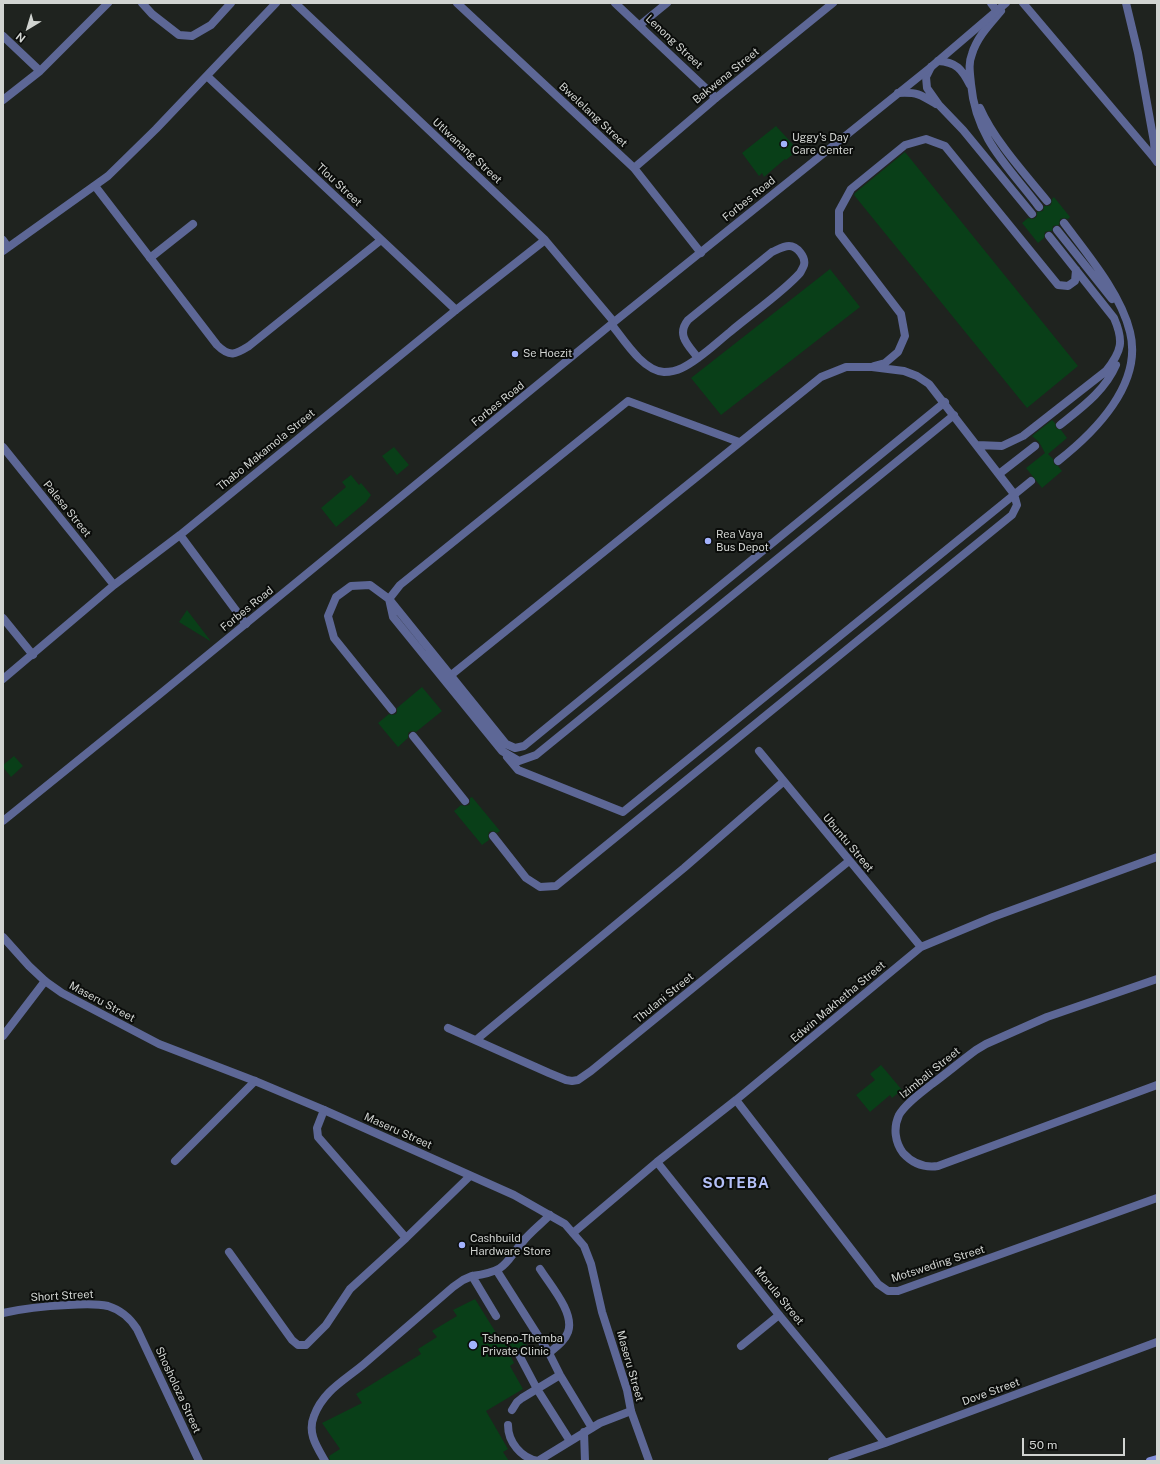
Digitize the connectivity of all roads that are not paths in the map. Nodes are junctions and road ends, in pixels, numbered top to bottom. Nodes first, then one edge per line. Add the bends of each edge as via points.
1 (108, 3) edge
2 (142, 3) edge
3 (231, 3) edge
4 (276, 3) edge
5 (295, 3) edge
6 (457, 3) edge
7 (616, 3) edge
8 (667, 3) edge
9 (834, 3) edge
10 (991, 3) edge
11 (1006, 3) edge
12 (1022, 3) edge
13 (1126, 3) edge
14 (997, 10) junction
15 (640, 25) junction
16 (3, 36) edge
17 (938, 61) junction
18 (930, 67) junction
19 (40, 71) junction
20 (207, 76) junction
21 (971, 88) junction
22 (898, 93) junction
23 (716, 98) junction
24 (3, 100) edge
25 (939, 105) junction
26 (1156, 161) edge
27 (634, 168) junction
28 (95, 186) junction
29 (1047, 201) dead end
30 (1040, 208) dead end
31 (1032, 214) dead end
32 (1064, 223) dead end
33 (193, 224) dead end
34 (1057, 230) dead end
35 (1049, 236) dead end
36 (381, 240) junction
37 (545, 240) junction
38 (5, 246) edge
39 (701, 253) junction
40 (150, 258) junction
41 (1076, 270) junction
42 (456, 310) junction
43 (1123, 313) junction
44 (613, 324) junction
45 (1121, 342) junction
46 (698, 358) junction
47 (872, 367) junction
48 (945, 402) junction
49 (954, 415) junction
50 (1060, 425) dead end
51 (739, 442) junction
52 (977, 445) junction
53 (1035, 446) dead end
54 (3, 447) edge
55 (1058, 461) dead end
56 (999, 474) junction
57 (1031, 481) dead end
58 (1014, 494) junction
59 (180, 535) junction
60 (114, 585) junction
61 (389, 598) junction
62 (3, 618) edge
63 (246, 624) junction
64 (33, 655) junction
65 (448, 677) junction
66 (3, 679) edge
67 (392, 710) dead end
68 (413, 736) dead end
69 (502, 751) junction
70 (759, 751) dead end
71 (783, 782) junction
72 (465, 801) dead end
73 (3, 821) edge
74 (494, 836) dead end
75 (1157, 857) edge
76 (849, 861) junction
77 (3, 937) edge
78 (920, 947) junction
79 (1157, 979) edge
80 (44, 981) junction
81 (448, 1028) dead end
82 (3, 1036) edge
83 (476, 1040) junction
84 (255, 1080) junction
85 (1157, 1085) edge
86 (736, 1100) junction
87 (324, 1110) junction
88 (175, 1161) dead end
89 (657, 1162) junction
90 (470, 1176) junction
91 (1157, 1198) edge
92 (550, 1215) junction
93 (573, 1233) junction
94 (406, 1238) junction
95 (229, 1252) dead end
96 (540, 1269) dead end
97 (497, 1271) junction
98 (472, 1276) junction
99 (3, 1313) edge
100 (779, 1315) junction
101 (496, 1316) dead end
102 (137, 1329) joint
103 (1157, 1342) edge
104 (741, 1346) dead end
105 (518, 1353) dead end
106 (549, 1353) junction
107 (560, 1375) junction
108 (537, 1389) junction
109 (512, 1410) dead end
110 (631, 1411) junction
111 (508, 1425) dead end
112 (592, 1428) junction
113 (584, 1432) junction
114 (570, 1440) junction
115 (885, 1443) junction
116 (1157, 1459) edge
117 (199, 1461) edge
118 (325, 1461) edge
119 (585, 1461) edge
120 (649, 1461) edge
121 (832, 1461) edge
122 (1150, 1461) edge

1 - 19 street
2 - 3 street via 179,35 192,36 211,25
4 - 20 street
5 - 37 street, Utlwanang Street
6 - 27 street, Bwelelang Street
7 - 15 street, Lenong Street
8 - 15 street
9 - 23 street, Bakwena Street
10 - 14 street
11 - 14 street, Forbes Road
11 - 21 street via 983,32 972,52 969,63
12 - 26 street
13 - 26 street via 1138,53
14 - 17 street, Forbes Road
15 - 23 street, Lenong Street
16 - 19 street
17 - 18 street, Forbes Road
17 - 21 street via 955,64
18 - 22 street, Forbes Road
18 - 25 street via 926,77 927,88
19 - 24 street
20 - 28 street via 156,129
20 - 36 street, Tlou Street
21 - 29 street via 985,121
21 - 30 street via 975,111 983,132 996,153
22 - 25 street via 912,92
22 - 39 street, Forbes Road
23 - 27 street, Bakwena Street
25 - 31 street via 984,154
27 - 39 street, Bwelelang Street
28 - 38 street
28 - 40 street
32 - 43 street via 1109,284
33 - 40 street
34 - 43 street
35 - 41 street
36 - 40 street via 249,346 238,353 230,354 217,345
36 - 42 street, Tlou Street
37 - 42 street, Thabo Makamola Street
37 - 44 street, Utlwanang Street
39 - 44 street, Forbes Road
41 - 45 street via 1114,318
41 - 47 street via 1075,281 1068,286 1058,285 945,146 926,139 905,145 850,189 839,211 839,233 901,314 905,336 898,352 885,362
42 - 59 street, Thabo Makamola Street
43 - 55 street via 1130,333 1132,351 1129,372 1121,391 1109,411 1092,430
44 - 46 street, Utlwanang Street via 644,363 655,370 672,372
44 - 63 street, Forbes Road
45 - 50 street via 1114,369 1101,388
45 - 52 street via 1115,359 1106,371 1023,436 1002,446
46 - 46 street, Utlwanang Street via 683,336 683,327 688,320 772,252 783,246 796,248 804,262 800,272
47 - 48 street via 904,371 917,376 929,384
47 - 51 street via 846,367 821,377
48 - 49 street
48 - 65 street via 524,746 515,748 506,744
49 - 52 street
49 - 69 street via 536,755 518,761
51 - 61 street via 628,400 400,585
51 - 65 street
52 - 56 street
53 - 56 street
54 - 60 street, Palesa Street
56 - 58 street
57 - 58 street
58 - 69 street via 623,812 518,770
58 - 74 street via 1017,505 1012,515 556,886 540,887 526,878
59 - 60 street, Thabo Makamola Street
59 - 63 street
60 - 64 street, Thabo Makamola Street
61 - 65 street via 393,617
61 - 67 street via 370,586 351,586 336,597 328,616 334,638
62 - 64 street
63 - 73 street, Forbes Road
64 - 66 street, Thabo Makamola Street
65 - 69 street
68 - 72 street
70 - 71 street, Ubuntu Street
71 - 76 street, Ubuntu Street
71 - 83 street via 684,868
75 - 78 street, Edwin Makhetha Street
76 - 78 street, Ubuntu Street
76 - 83 street, Thulani Street via 578,1080 559,1077
77 - 80 street, Maseru Street
78 - 86 street, Edwin Makhetha Street
79 - 85 street, Izimbali Street via 1047,1017 981,1047 918,1095 903,1110 896,1123 896,1139 903,1152 914,1162 924,1166 938,1166
80 - 82 street
80 - 84 street, Maseru Street via 159,1044
81 - 83 street, Thulani Street
84 - 87 street, Maseru Street
84 - 88 street
86 - 89 street, Edwin Makhetha Street
86 - 91 street, Motsweding Street via 878,1284 888,1291 898,1292
87 - 90 street, Maseru Street
87 - 94 street via 318,1137
89 - 93 street, Edwin Makhetha Street
89 - 100 street, Morula Street
90 - 92 street, Maseru Street via 514,1195
90 - 94 street
92 - 93 street, Maseru Street via 565,1224
92 - 97 street
93 - 110 street, Maseru Street via 584,1246 591,1264
94 - 95 street via 350,1289 326,1325 306,1345 298,1345 292,1340
96 - 106 street via 570,1321 568,1333
97 - 98 street
97 - 106 street
98 - 101 street
98 - 118 street via 453,1287 323,1398 313,1416 311,1428 313,1440
99 - 102 street, Short Street via 32,1307 103,1305 122,1313
100 - 104 street
100 - 115 street, Morula Street
102 - 117 street, Shosholoza Street
103 - 115 street, Dove Street
105 - 108 street
106 - 107 street
107 - 108 street
107 - 112 street
108 - 109 street via 517,1402
108 - 114 street
110 - 112 street
110 - 120 street, Maseru Street
111 - 114 street via 508,1434 516,1448 529,1459 538,1461
112 - 113 street
113 - 114 street
113 - 119 street
115 - 121 street, Dove Street
116 - 122 main road

